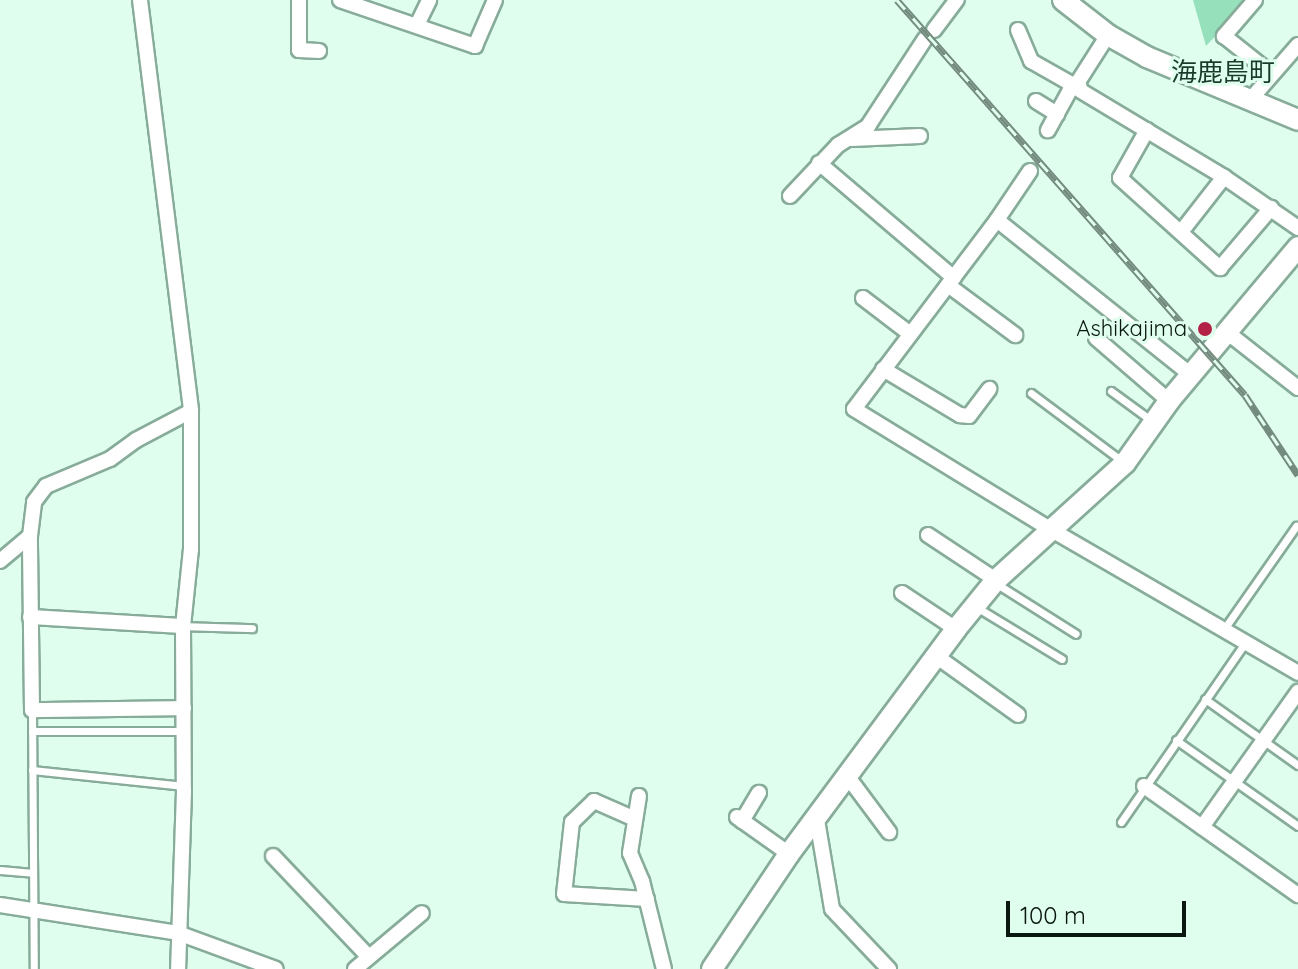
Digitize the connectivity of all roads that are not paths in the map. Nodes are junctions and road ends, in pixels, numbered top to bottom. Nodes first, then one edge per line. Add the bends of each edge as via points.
1 (140, 0) edge
2 (299, 0) edge
3 (340, 0) edge
4 (429, 0) edge
5 (495, 0) edge
6 (957, 0) edge
7 (1063, 0) edge
8 (1255, 0) edge
9 (358, 3) edge
10 (417, 25) junction
11 (1018, 30) dead end
12 (1108, 35) junction
13 (1298, 45) edge
14 (319, 51) dead end
15 (1272, 74) junction
16 (1077, 87) junction
17 (1250, 100) junction
18 (1036, 101) dead end
19 (1057, 114) junction
20 (1298, 120) edge
21 (1048, 130) dead end
22 (1147, 130) junction
23 (920, 136) dead end
24 (850, 139) junction
25 (819, 163) junction
26 (1030, 171) dead end
27 (1224, 177) junction
28 (790, 196) dead end
29 (1271, 208) junction
30 (997, 220) junction
31 (1298, 228) edge
32 (1181, 232) junction
33 (1298, 247) edge
34 (951, 282) junction
35 (863, 298) dead end
36 (909, 333) junction
37 (1228, 333) junction
38 (1015, 335) dead end
39 (1096, 338) dead end
40 (883, 369) junction
41 (1191, 375) junction
42 (1298, 388) edge
43 (989, 389) dead end
44 (1111, 391) dead end
45 (1031, 393) dead end
46 (1169, 401) junction
47 (191, 411) junction
48 (1154, 422) junction
49 (1125, 463) junction
50 (1296, 526) edge
51 (1050, 529) junction
52 (928, 535) dead end
53 (30, 536) junction
54 (0, 561) edge
55 (995, 581) junction
56 (902, 593) dead end
57 (974, 606) junction
58 (30, 617) junction
59 (183, 626) junction
60 (252, 628) dead end
61 (956, 629) junction
62 (1223, 630) junction
63 (1076, 634) dead end
64 (1245, 643) junction
65 (936, 656) junction
66 (1062, 659) dead end
67 (1298, 673) edge
68 (1298, 692) edge
69 (1205, 699) junction
70 (184, 708) junction
71 (32, 710) junction
72 (1018, 715) dead end
73 (32, 731) junction
74 (183, 731) junction
75 (1176, 740) junction
76 (1264, 740) junction
77 (1298, 765) edge
78 (32, 770) junction
79 (848, 777) junction
80 (1235, 781) junction
81 (184, 786) junction
82 (1144, 786) junction
83 (759, 793) dead end
84 (639, 796) dead end
85 (635, 819) junction
86 (817, 820) junction
87 (1121, 822) dead end
88 (1298, 826) edge
89 (1202, 827) junction
90 (889, 832) dead end
91 (789, 854) junction
92 (273, 856) dead end
93 (0, 870) edge
94 (33, 873) junction
95 (1298, 895) edge
96 (647, 899) junction
97 (0, 905) edge
98 (34, 909) junction
99 (422, 913) dead end
100 (178, 933) junction
101 (369, 957) junction
102 (34, 969) edge
103 (178, 969) edge
104 (276, 969) edge
105 (355, 969) edge
106 (664, 969) edge
107 (712, 969) edge
108 (889, 969) edge

1 - 47 street
2 - 14 street via 299,50
3 - 9 street
4 - 10 street
5 - 10 street via 475,46
6 - 24 street via 868,126
7 - 12 street
8 - 15 street via 1224,36
9 - 10 street
11 - 16 street via 1031,61
12 - 16 street
12 - 17 street
13 - 15 street
15 - 17 street
16 - 19 street
16 - 22 street
17 - 20 street
18 - 19 street
19 - 21 street
22 - 27 street
22 - 32 street via 1120,178
23 - 24 street
24 - 25 street
25 - 28 street
25 - 34 street
26 - 30 street
27 - 29 street
27 - 32 street
29 - 31 street
29 - 32 street via 1220,268
30 - 34 street
30 - 41 street
33 - 37 street
34 - 36 street
34 - 38 street
35 - 36 street
36 - 40 street
37 - 41 street
37 - 42 street
39 - 46 street
40 - 43 street via 960,415 969,416
40 - 51 street via 854,409
41 - 46 street
44 - 48 lane
45 - 49 lane
46 - 48 street
47 - 53 street via 110,459 46,486 34,502
47 - 59 street via 191,549
48 - 49 street
49 - 51 street
50 - 62 lane
51 - 55 street
51 - 62 street
52 - 55 street
53 - 54 street
53 - 58 street
55 - 57 street
55 - 63 lane
56 - 61 street
57 - 61 street
57 - 66 lane
58 - 59 street
58 - 71 street
59 - 60 lane
59 - 70 street
61 - 65 street
62 - 64 street
64 - 67 street
64 - 69 lane
65 - 72 street
65 - 79 street
68 - 76 street
69 - 75 lane
69 - 76 lane
70 - 71 street
70 - 74 street
71 - 73 lane
73 - 74 lane
73 - 78 lane
74 - 81 street
75 - 80 lane
75 - 82 lane
76 - 77 lane
76 - 80 street
78 - 81 lane
78 - 94 lane
79 - 86 street
79 - 90 street
80 - 88 lane
80 - 89 street
81 - 100 street
82 - 87 lane
82 - 89 street
83 - 91 street via 740,819
84 - 85 street
85 - 96 street via 630,853
85 - 96 street via 594,801 572,822 564,894
86 - 91 street
86 - 108 street via 832,909
89 - 95 street
91 - 107 street
92 - 101 street
93 - 94 lane
94 - 98 lane
96 - 106 street
97 - 98 street
98 - 100 street
98 - 102 lane
99 - 101 street
100 - 103 street
100 - 104 street
101 - 105 street

